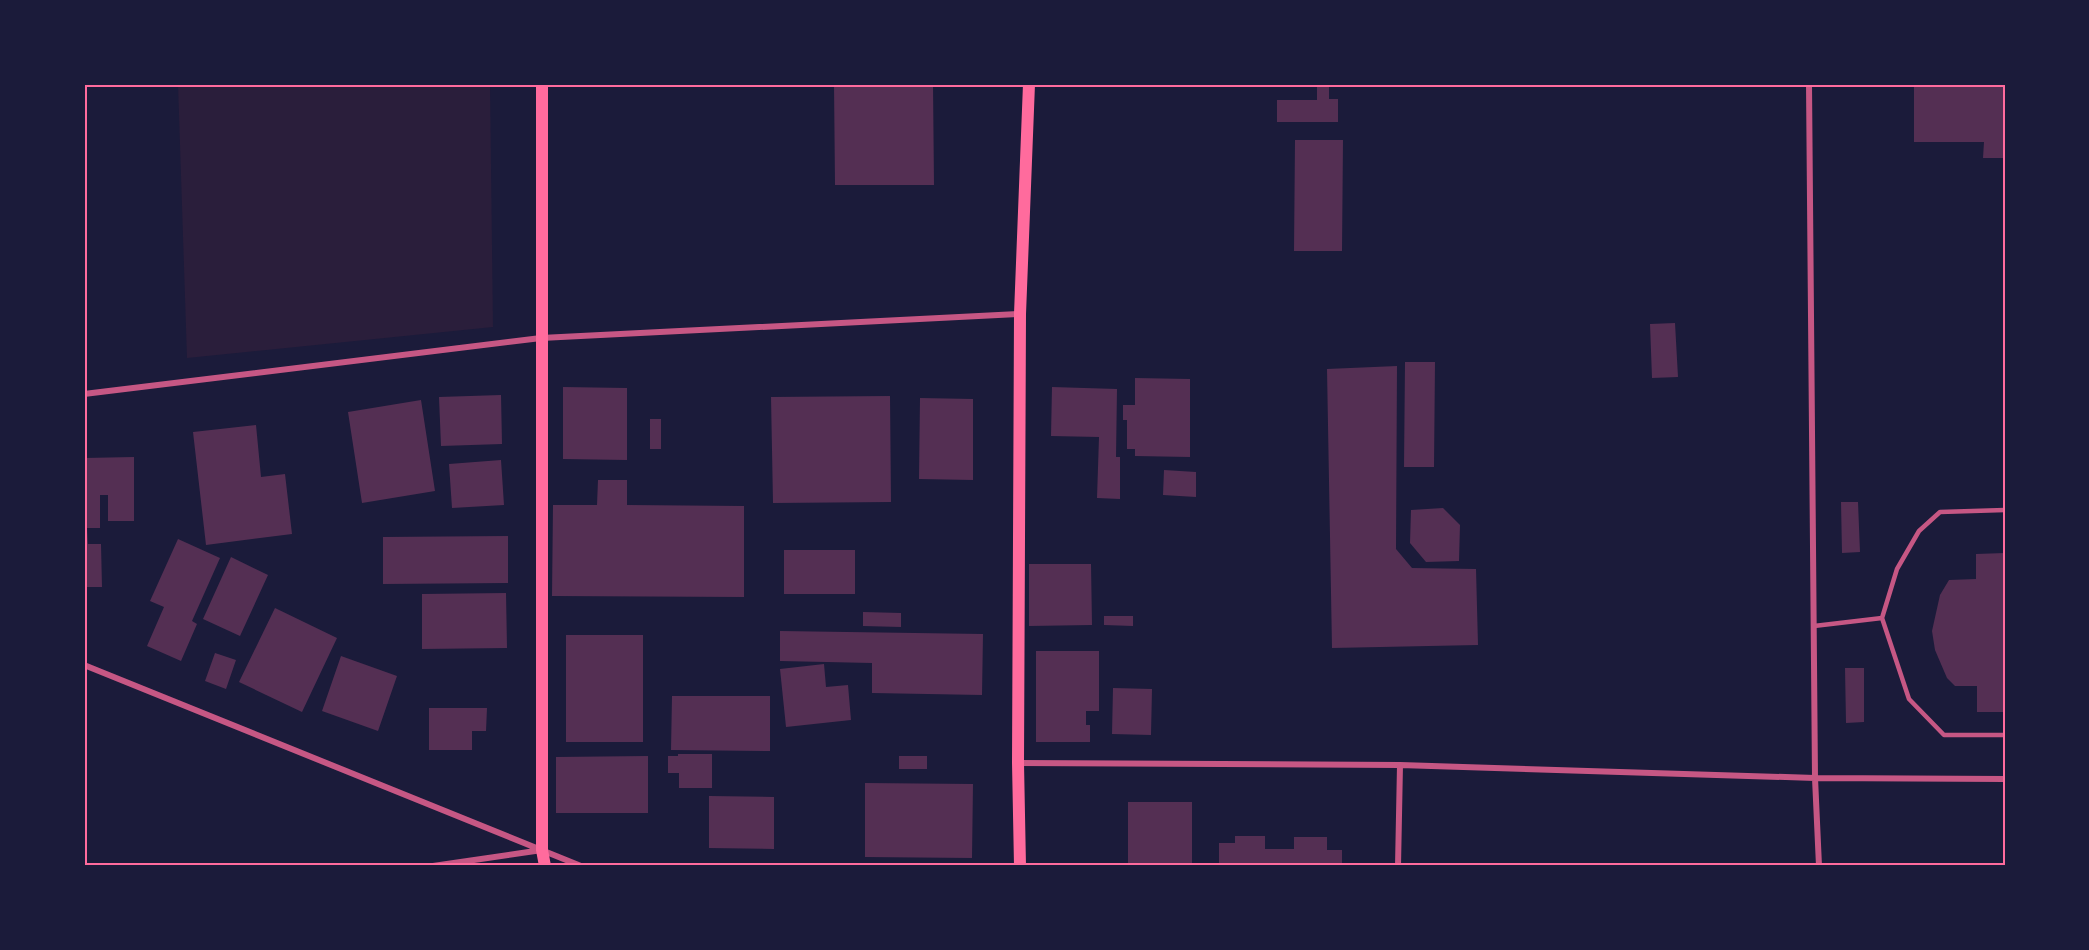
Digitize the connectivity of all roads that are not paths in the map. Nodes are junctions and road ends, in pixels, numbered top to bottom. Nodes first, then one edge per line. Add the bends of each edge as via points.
1 (542, 84) edge
2 (1029, 84) edge
3 (1809, 84) edge
4 (1020, 314) junction
5 (541, 338) junction
6 (84, 394) edge
7 (2005, 510) edge
8 (1882, 618) junction
9 (1814, 626) junction
10 (84, 665) edge
11 (2005, 735) edge
12 (1018, 763) junction
13 (1400, 765) junction
14 (1815, 778) junction
15 (2005, 779) edge
16 (542, 850) junction
17 (433, 866) edge
18 (545, 866) edge
19 (581, 866) edge
20 (1020, 866) edge
21 (1398, 866) edge
22 (1819, 866) edge

1 - 5 main road
2 - 4 main road
3 - 9 street
4 - 5 street
4 - 12 main road
5 - 6 street
5 - 16 main road
7 - 8 lane via 1940,512 1919,531 1897,569
8 - 9 lane
8 - 11 lane via 1909,699 1944,735
9 - 14 street
10 - 16 street
12 - 13 street
12 - 20 main road
13 - 14 street
13 - 21 street
14 - 15 street
14 - 22 street
16 - 17 street
16 - 18 main road
16 - 19 street

